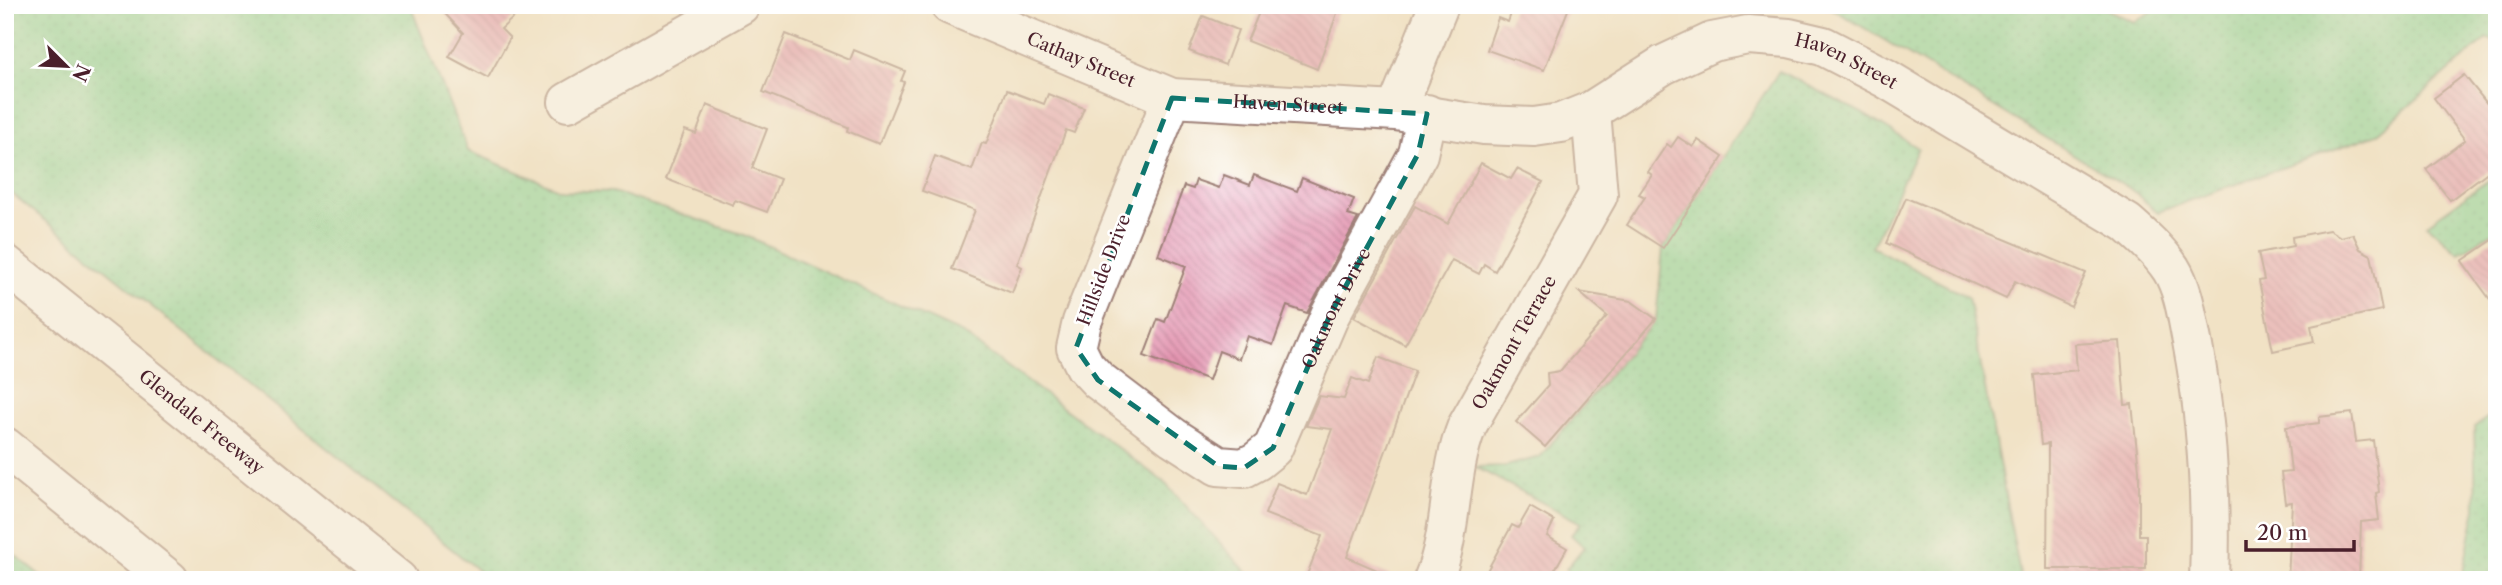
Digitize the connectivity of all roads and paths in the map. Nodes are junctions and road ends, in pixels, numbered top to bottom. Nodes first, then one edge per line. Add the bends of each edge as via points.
1 (740, 5) edge
2 (950, 5) edge
3 (1438, 5) edge
4 (1172, 98) junction
5 (568, 102) dead end
6 (1591, 111) junction
7 (1412, 112) junction
8 (5, 264) edge
9 (5, 447) edge
10 (1218, 466) joint
11 (169, 580) edge
12 (398, 580) edge
13 (1433, 580) edge
14 (2209, 580) edge

1 - 5 main road
2 - 4 main road, Cathay Street
3 - 7 main road
4 - 7 main road, Haven Street
4 - 10 main road, Hillside Drive via 1082,322 1076,348 1098,380
6 - 7 main road, Haven Street via 1534,127 1484,125
6 - 13 main road, Oakmont Terrace via 1598,195 1467,426 1457,452 1447,536
6 - 14 main road, Haven Street via 1662,65 1712,42 1748,35 1789,38 1823,46 1885,78 2127,223 2172,271 2183,299 2201,388 2212,513
7 - 10 main road, Oakmont Drive via 1418,155 1330,315 1273,448 1244,468
8 - 12 main road, Glendale Freeway
9 - 11 main road

